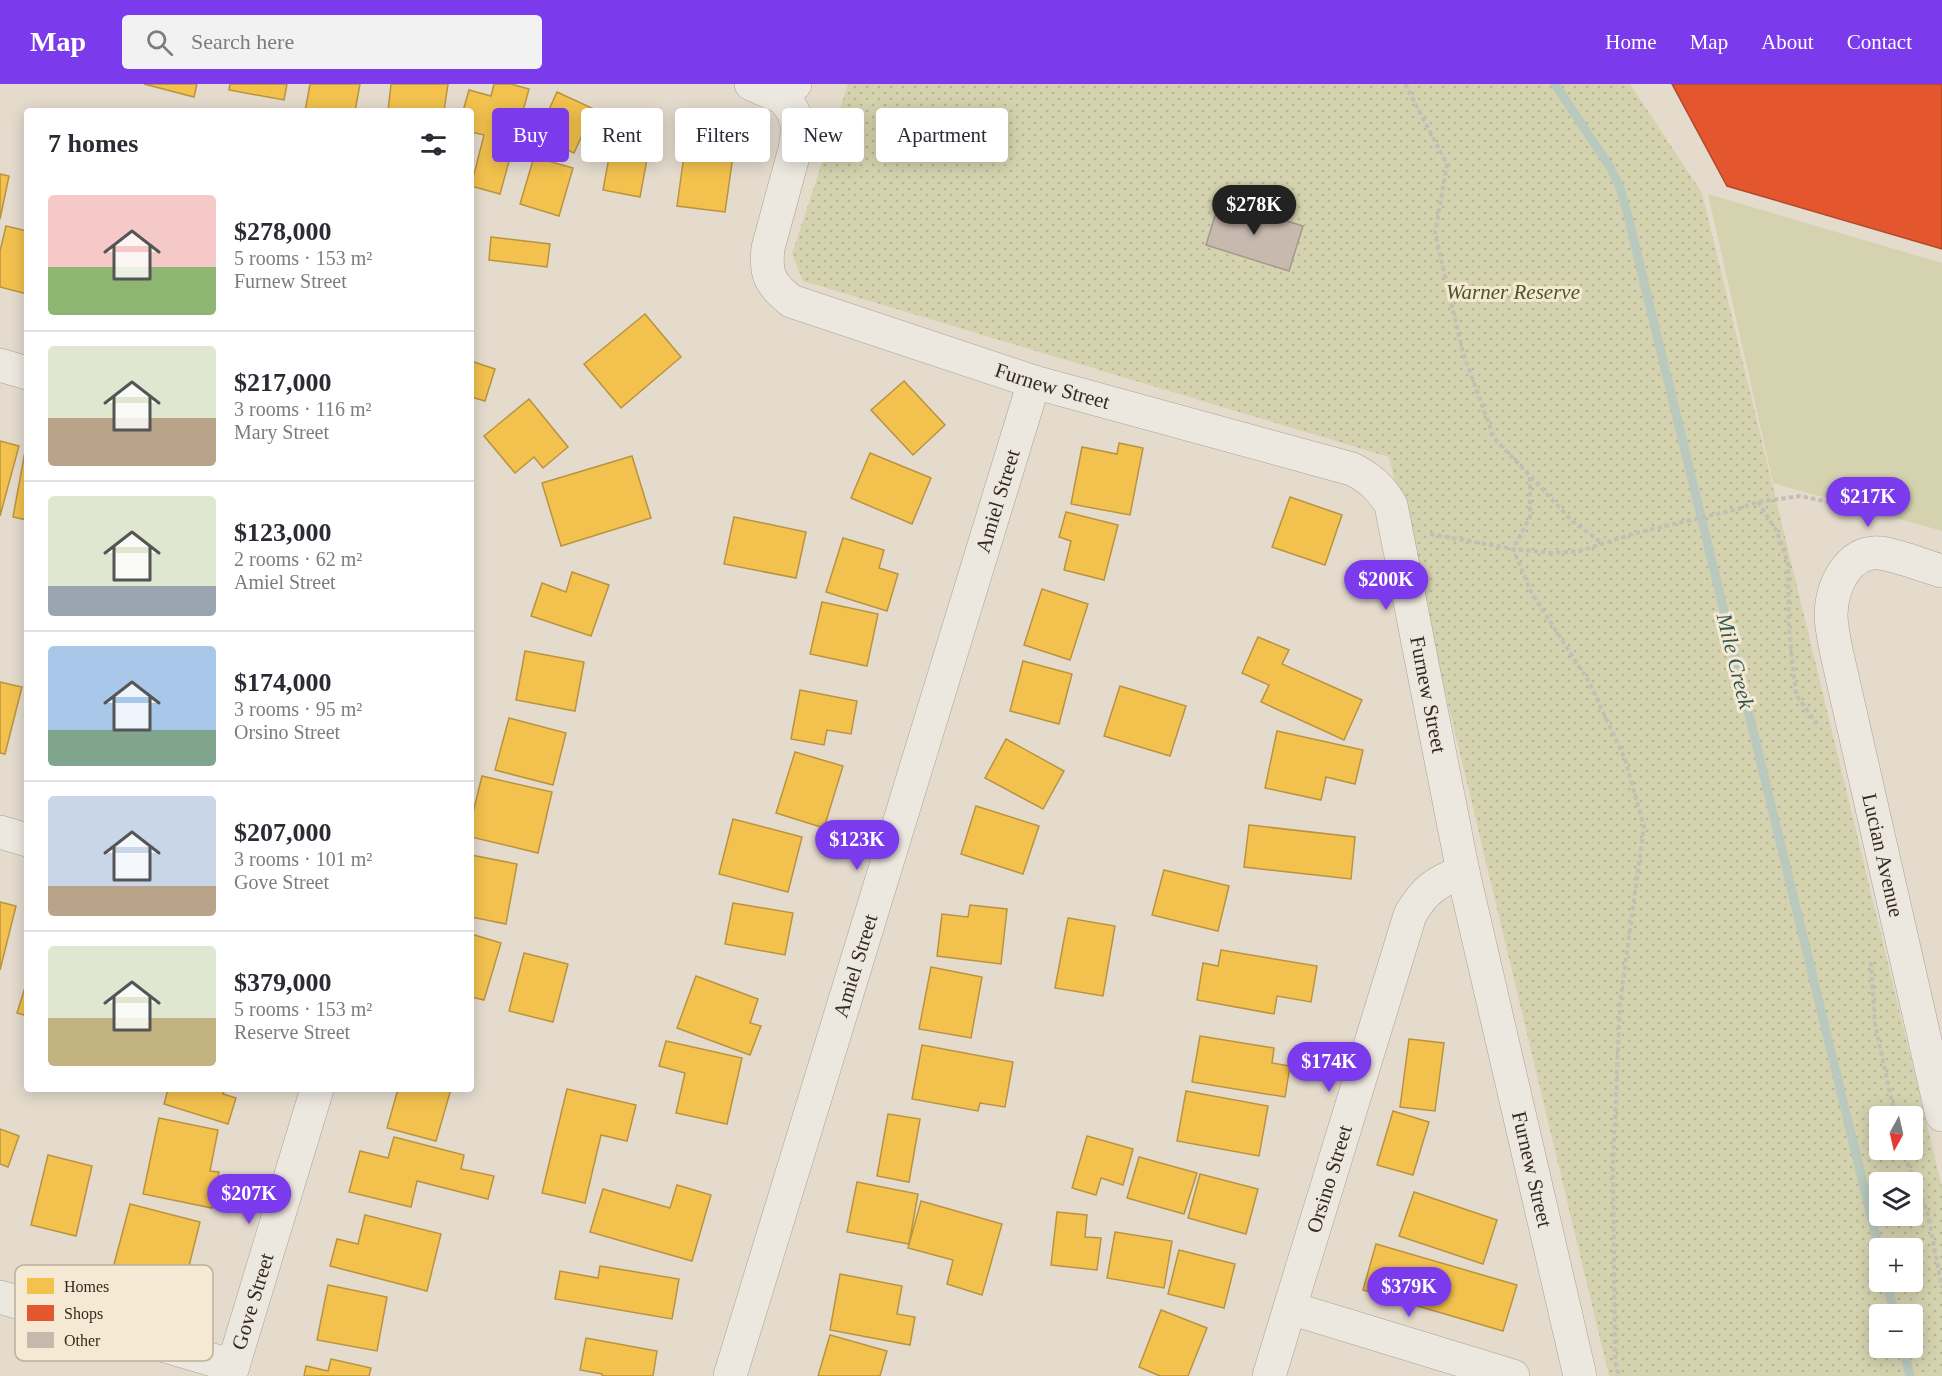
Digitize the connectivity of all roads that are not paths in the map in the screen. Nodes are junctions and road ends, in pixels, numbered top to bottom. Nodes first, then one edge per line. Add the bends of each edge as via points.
1 (751, 84) edge
2 (789, 91) edge
3 (0, 365) edge
4 (24, 372) edge
5 (1034, 382) junction
6 (1942, 571) edge
7 (0, 832) edge
8 (24, 839) edge
9 (1463, 872) junction
10 (316, 1092) edge
11 (1942, 1115) edge
12 (0, 1297) edge
13 (15, 1302) edge
14 (1290, 1308) junction
15 (200, 1361) edge
16 (231, 1371) edge
17 (730, 1376) edge
18 (1269, 1376) edge
19 (1513, 1376) edge
20 (1580, 1376) edge

1 - 2 street
2 - 5 street, Furnew Street via 798,127 766,264 777,290 790,301
3 - 4 street
5 - 9 street, Furnew Street via 1352,469 1384,492 1391,505
5 - 17 street, Amiel Street
6 - 11 street, Lucian Avenue via 1880,553 1863,554 1850,563 1834,593 1831,613 1836,650
7 - 8 street
9 - 14 street, Orsino Street via 1437,882 1420,898 1410,915
9 - 20 street, Furnew Street
10 - 16 street, Gove Street
12 - 13 street
14 - 18 street, Orsino Street
14 - 19 street
15 - 16 street

